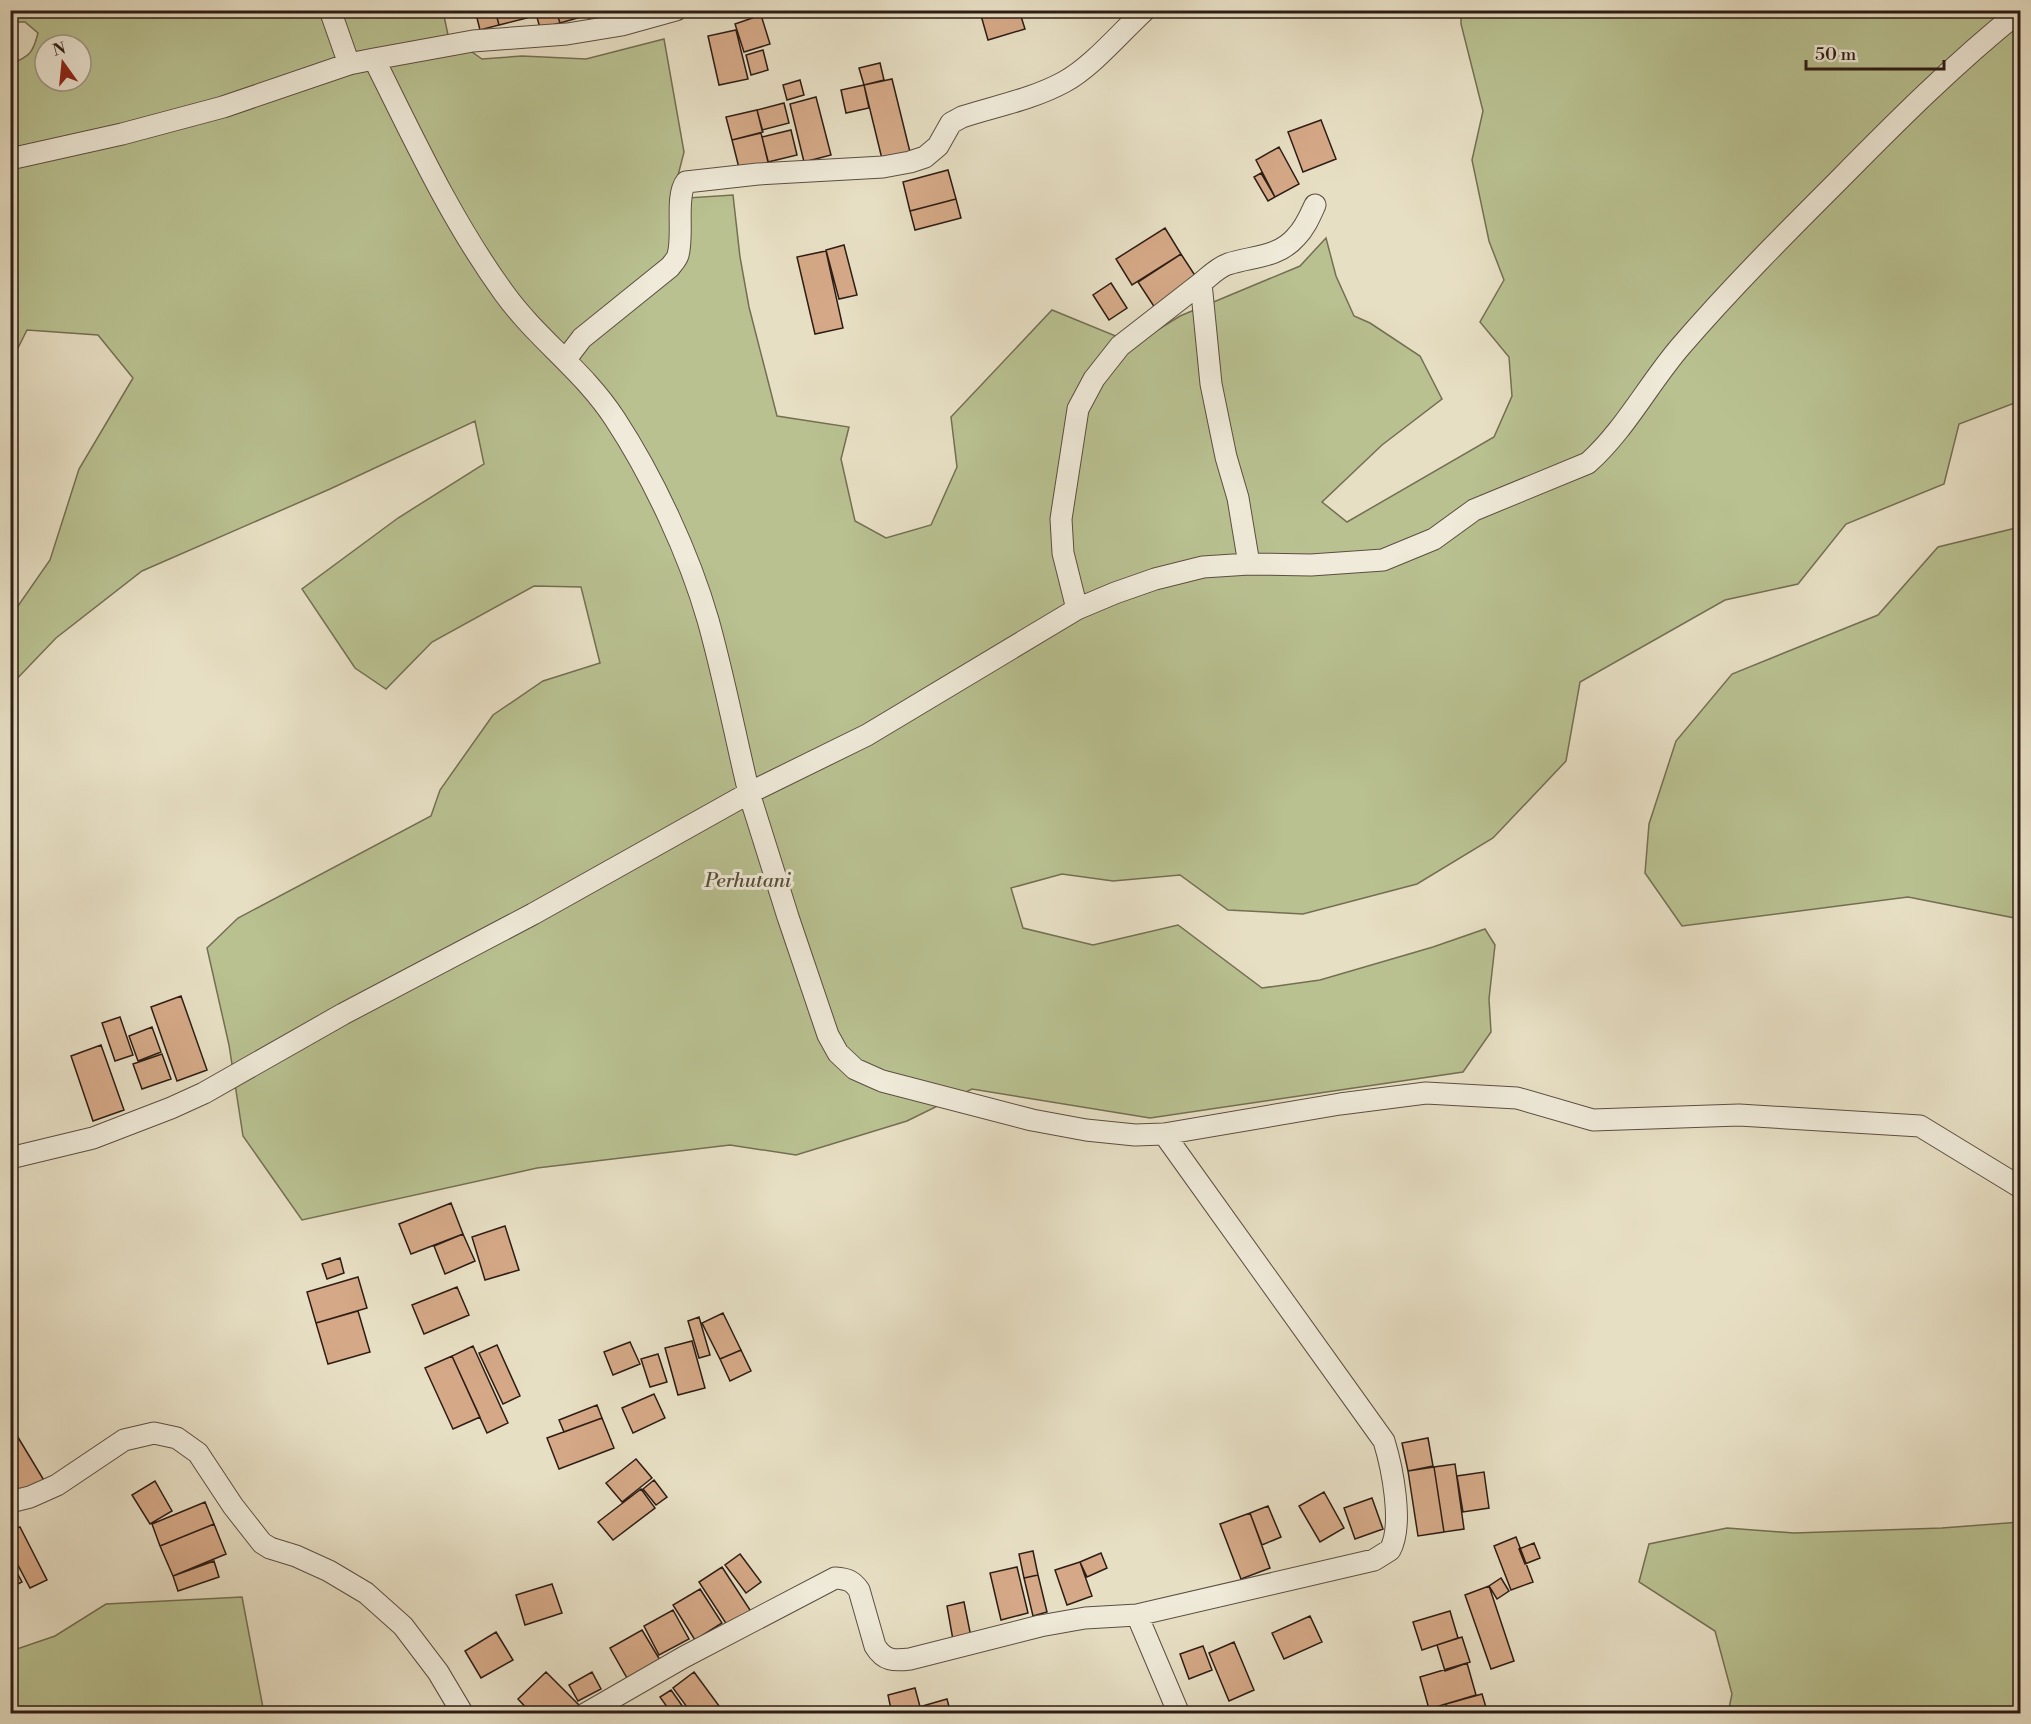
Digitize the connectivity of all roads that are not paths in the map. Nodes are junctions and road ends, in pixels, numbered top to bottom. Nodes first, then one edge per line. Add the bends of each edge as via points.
1 (330, 10) edge
2 (676, 10) edge
3 (1145, 10) edge
4 (2020, 11) edge
5 (374, 59) junction
6 (349, 64) junction
7 (10, 159) edge
8 (1315, 205) dead end
9 (1201, 283) junction
10 (566, 359) junction
11 (1249, 564) junction
12 (1077, 609) junction
13 (749, 793) junction
14 (1164, 1134) junction
15 (10, 1158) edge
16 (2020, 1187) edge
17 (10, 1502) edge
18 (1137, 1615) junction
19 (463, 1713) edge
20 (585, 1713) edge
21 (1179, 1713) edge

1 - 6 street
2 - 5 street via 622,25 567,34 473,41
3 - 10 street via 1065,82 962,117 951,123 938,146 925,157 883,168 686,182 680,195 682,226 678,256 670,267 582,338
4 - 11 street via 1978,44 1912,107 1750,269 1680,347 1588,463 1474,510 1434,540 1383,560
5 - 6 street
5 - 10 street via 463,232 505,294
6 - 7 street via 223,107
8 - 9 street via 1302,231 1285,246 1257,258 1228,264
9 - 11 street via 1211,384
9 - 12 street via 1120,346 1094,379 1078,409 1061,519 1063,553
10 - 13 street via 615,419 678,536 708,619
11 - 12 street via 1203,567 1155,579
12 - 13 street via 867,735
13 - 14 street via 828,1035 838,1053 855,1069 882,1081 1032,1120 1086,1130
13 - 15 street via 204,1093 93,1138
14 - 16 street via 1426,1093 1517,1098 1593,1120 1738,1115 1920,1126
14 - 18 street via 1384,1440 1392,1467 1396,1533 1390,1551 1374,1560
17 - 19 street via 57,1485 124,1440 154,1433 177,1437 198,1453 262,1543 338,1576 366,1593 403,1626
18 - 20 street via 1040,1626 893,1661 875,1646 854,1582 835,1578
18 - 21 street

